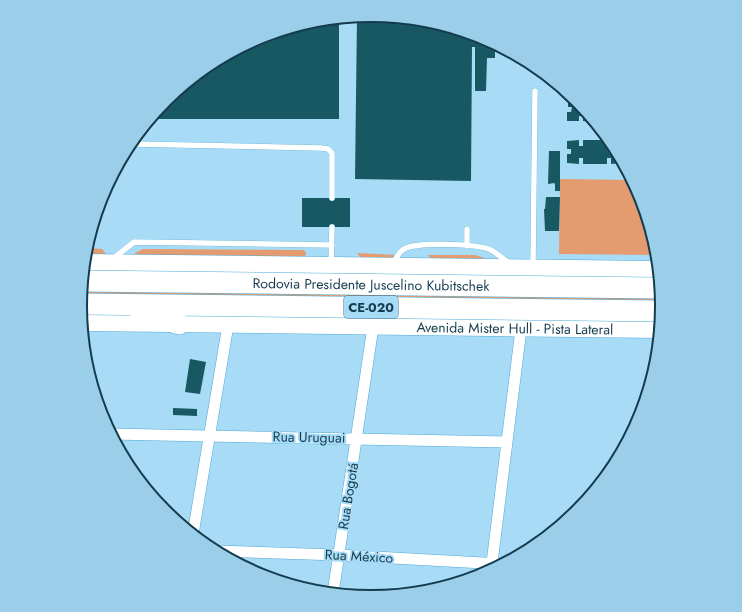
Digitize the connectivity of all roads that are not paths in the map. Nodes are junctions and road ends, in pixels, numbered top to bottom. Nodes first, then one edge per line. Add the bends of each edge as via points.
1 (535, 91) dead end
2 (138, 144) edge
3 (332, 198) dead end
4 (332, 228) dead end
5 (466, 229) dead end
6 (332, 245) junction
7 (467, 246) junction
8 (90, 264) edge
9 (331, 265) junction
10 (393, 266) junction
11 (516, 268) junction
12 (533, 268) junction
13 (653, 269) edge
14 (112, 271) junction
15 (89, 273) edge
16 (88, 278) edge
17 (654, 288) edge
18 (87, 304) edge
19 (104, 304) junction
20 (655, 311) edge
21 (88, 323) edge
22 (179, 324) junction
23 (228, 325) junction
24 (373, 327) junction
25 (522, 329) junction
26 (654, 330) edge
27 (117, 434) edge
28 (209, 436) junction
29 (357, 438) junction
30 (507, 442) junction
31 (194, 528) edge
32 (230, 552) edge
33 (338, 555) junction
34 (497, 561) edge
35 (491, 564) edge
36 (334, 588) edge

1 - 12 lane
2 - 3 lane via 328,149 332,153
4 - 6 lane
5 - 7 lane
6 - 9 lane
6 - 14 lane via 134,242
7 - 10 lane via 428,245 406,248 397,256
7 - 11 lane via 490,250
8 - 14 main road
9 - 10 main road
9 - 14 main road
10 - 11 main road
11 - 12 main road
12 - 13 main road
14 - 15 highway
14 - 16 highway, Rodovia Presidente Juscelino Kubitschek / CE-020
14 - 17 highway, Rodovia Presidente Juscelino Kubitschek / CE-020
18 - 19 highway, Rodovia Presidente Juscelino Kubitschek / CE-020
19 - 20 highway, Rodovia Presidente Juscelino Kubitschek / CE-020
19 - 22 highway
21 - 22 main road, Avenida Mister Hull - Pista Lateral
22 - 23 main road, Avenida Mister Hull - Pista Lateral
23 - 24 main road, Avenida Mister Hull - Pista Lateral
23 - 28 street
24 - 25 main road, Avenida Mister Hull - Pista Lateral
24 - 29 street, Rua Bogotá
25 - 26 main road, Avenida Mister Hull - Pista Lateral
25 - 30 street
27 - 28 street, Rua Uruguai
28 - 29 street, Rua Uruguai
28 - 31 street
29 - 30 street, Rua Uruguai
29 - 33 street, Rua Bogotá
30 - 34 street
32 - 33 street, Rua México
33 - 35 street, Rua México
33 - 36 street, Rua Bogotá

